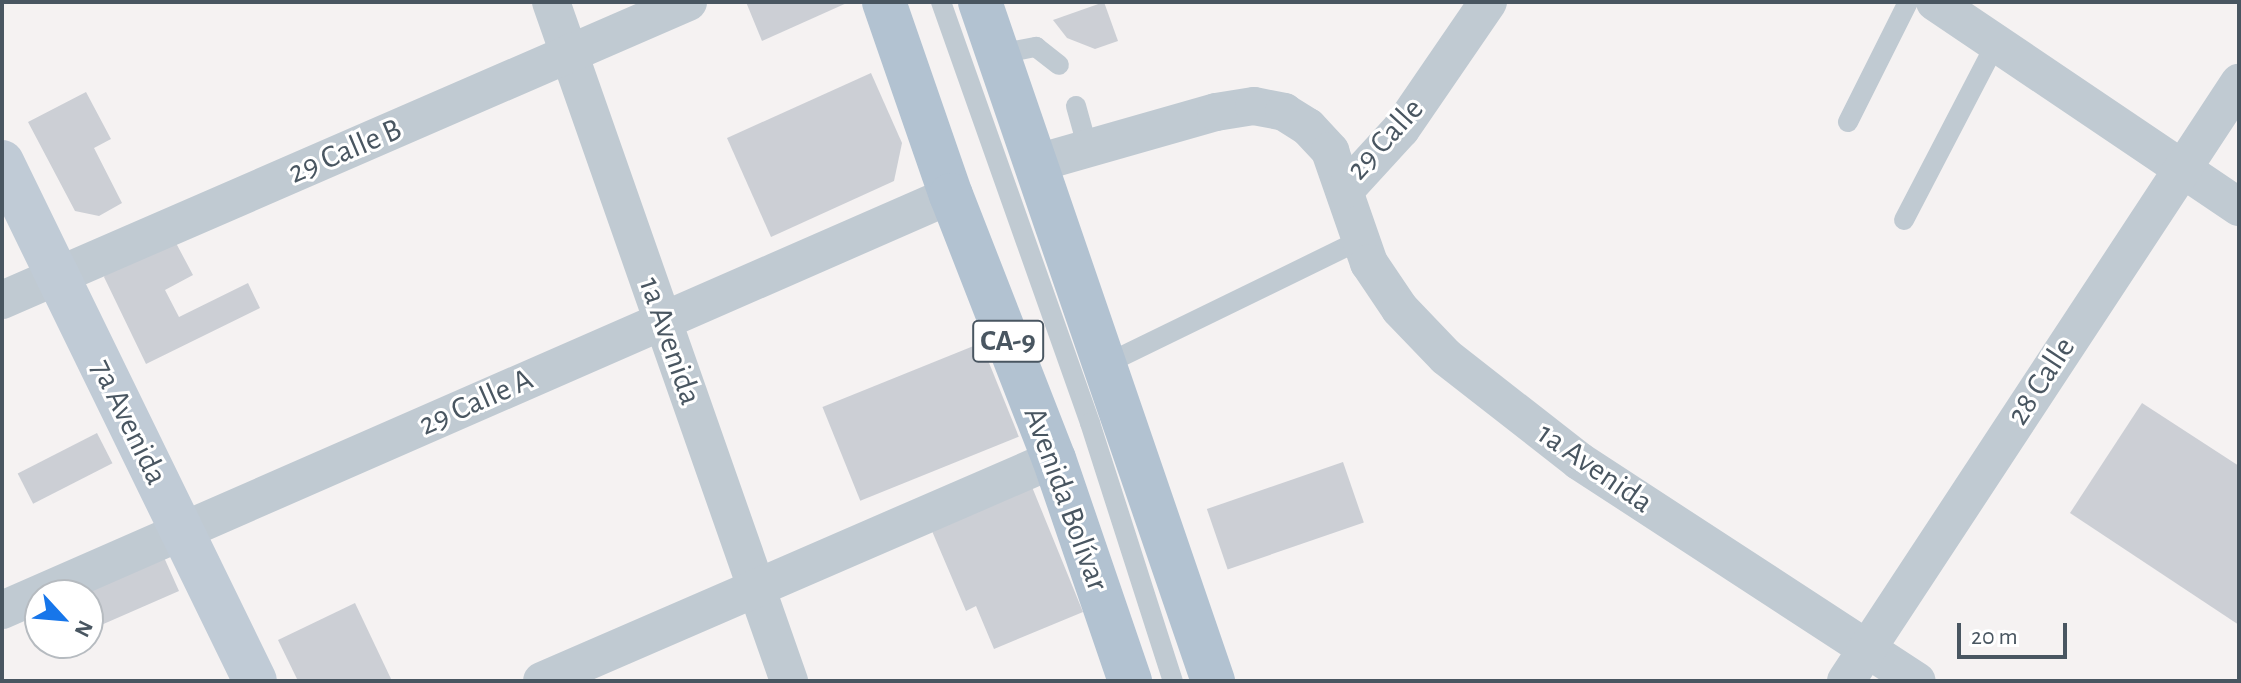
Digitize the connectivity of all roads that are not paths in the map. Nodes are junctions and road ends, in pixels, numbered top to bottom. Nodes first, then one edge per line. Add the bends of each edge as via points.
1 (551, 2) edge
2 (688, 2) edge
3 (884, 2) edge
4 (941, 2) edge
5 (980, 2) edge
6 (1488, 2) edge
7 (1908, 2) edge
8 (1935, 2) edge
9 (1996, 43) junction
10 (569, 53) junction
11 (999, 54) junction
12 (1059, 65) dead end
13 (2239, 83) edge
14 (1076, 106) dead end
15 (1848, 122) dead end
16 (1088, 149) junction
17 (2, 162) edge
18 (1037, 163) junction
19 (2180, 169) junction
20 (1346, 189) junction
21 (951, 195) junction
22 (2239, 207) edge
23 (1904, 220) dead end
24 (1362, 239) junction
25 (57, 276) junction
26 (2, 300) edge
27 (663, 321) junction
28 (1106, 364) junction
29 (1054, 459) junction
30 (182, 531) junction
31 (757, 588) junction
32 (2, 610) edge
33 (1867, 647) junction
34 (255, 681) edge
35 (542, 681) edge
36 (789, 681) edge
37 (1130, 681) edge
38 (1173, 681) edge
39 (1213, 681) edge
40 (1846, 681) edge
41 (1917, 681) edge

1 - 10 street, 1a Avenida
2 - 10 street, 29 Calle B
3 - 21 main road, Avenida Bolívar / CA-9
4 - 38 lane via 1090,423
5 - 11 main road, CA-9
6 - 20 street, 29 Calle via 1401,129
7 - 15 lane
8 - 9 street
9 - 19 street
9 - 23 lane
10 - 25 street, 29 Calle B
10 - 27 street, 1a Avenida
11 - 12 lane via 1036,47
11 - 18 main road, CA-9
13 - 19 street, 28 Calle
14 - 16 lane
16 - 18 street, 29 Calle
16 - 20 street, 29 Calle via 1254,106 1284,112 1308,127 1330,151
17 - 25 main road, 7a Avenida
18 - 28 main road, CA-9
19 - 22 street
19 - 33 street, 28 Calle
20 - 24 street, 1a Avenida
21 - 27 street, 29 Calle A
21 - 29 main road, Avenida Bolívar / CA-9
24 - 28 lane
24 - 33 street, 1a Avenida via 1369,263 1400,309 1446,357 1579,461
25 - 26 street, 29 Calle B
25 - 30 main road, 7a Avenida
27 - 30 street, 29 Calle A
27 - 31 street, 1a Avenida
28 - 39 main road, CA-9
29 - 31 street
29 - 37 main road, Avenida Bolívar / CA-9
30 - 32 street, 29 Calle A
30 - 34 main road, 7a Avenida
31 - 35 street
31 - 36 street, 1a Avenida
33 - 40 street, 28 Calle
33 - 41 street, 1a Avenida

